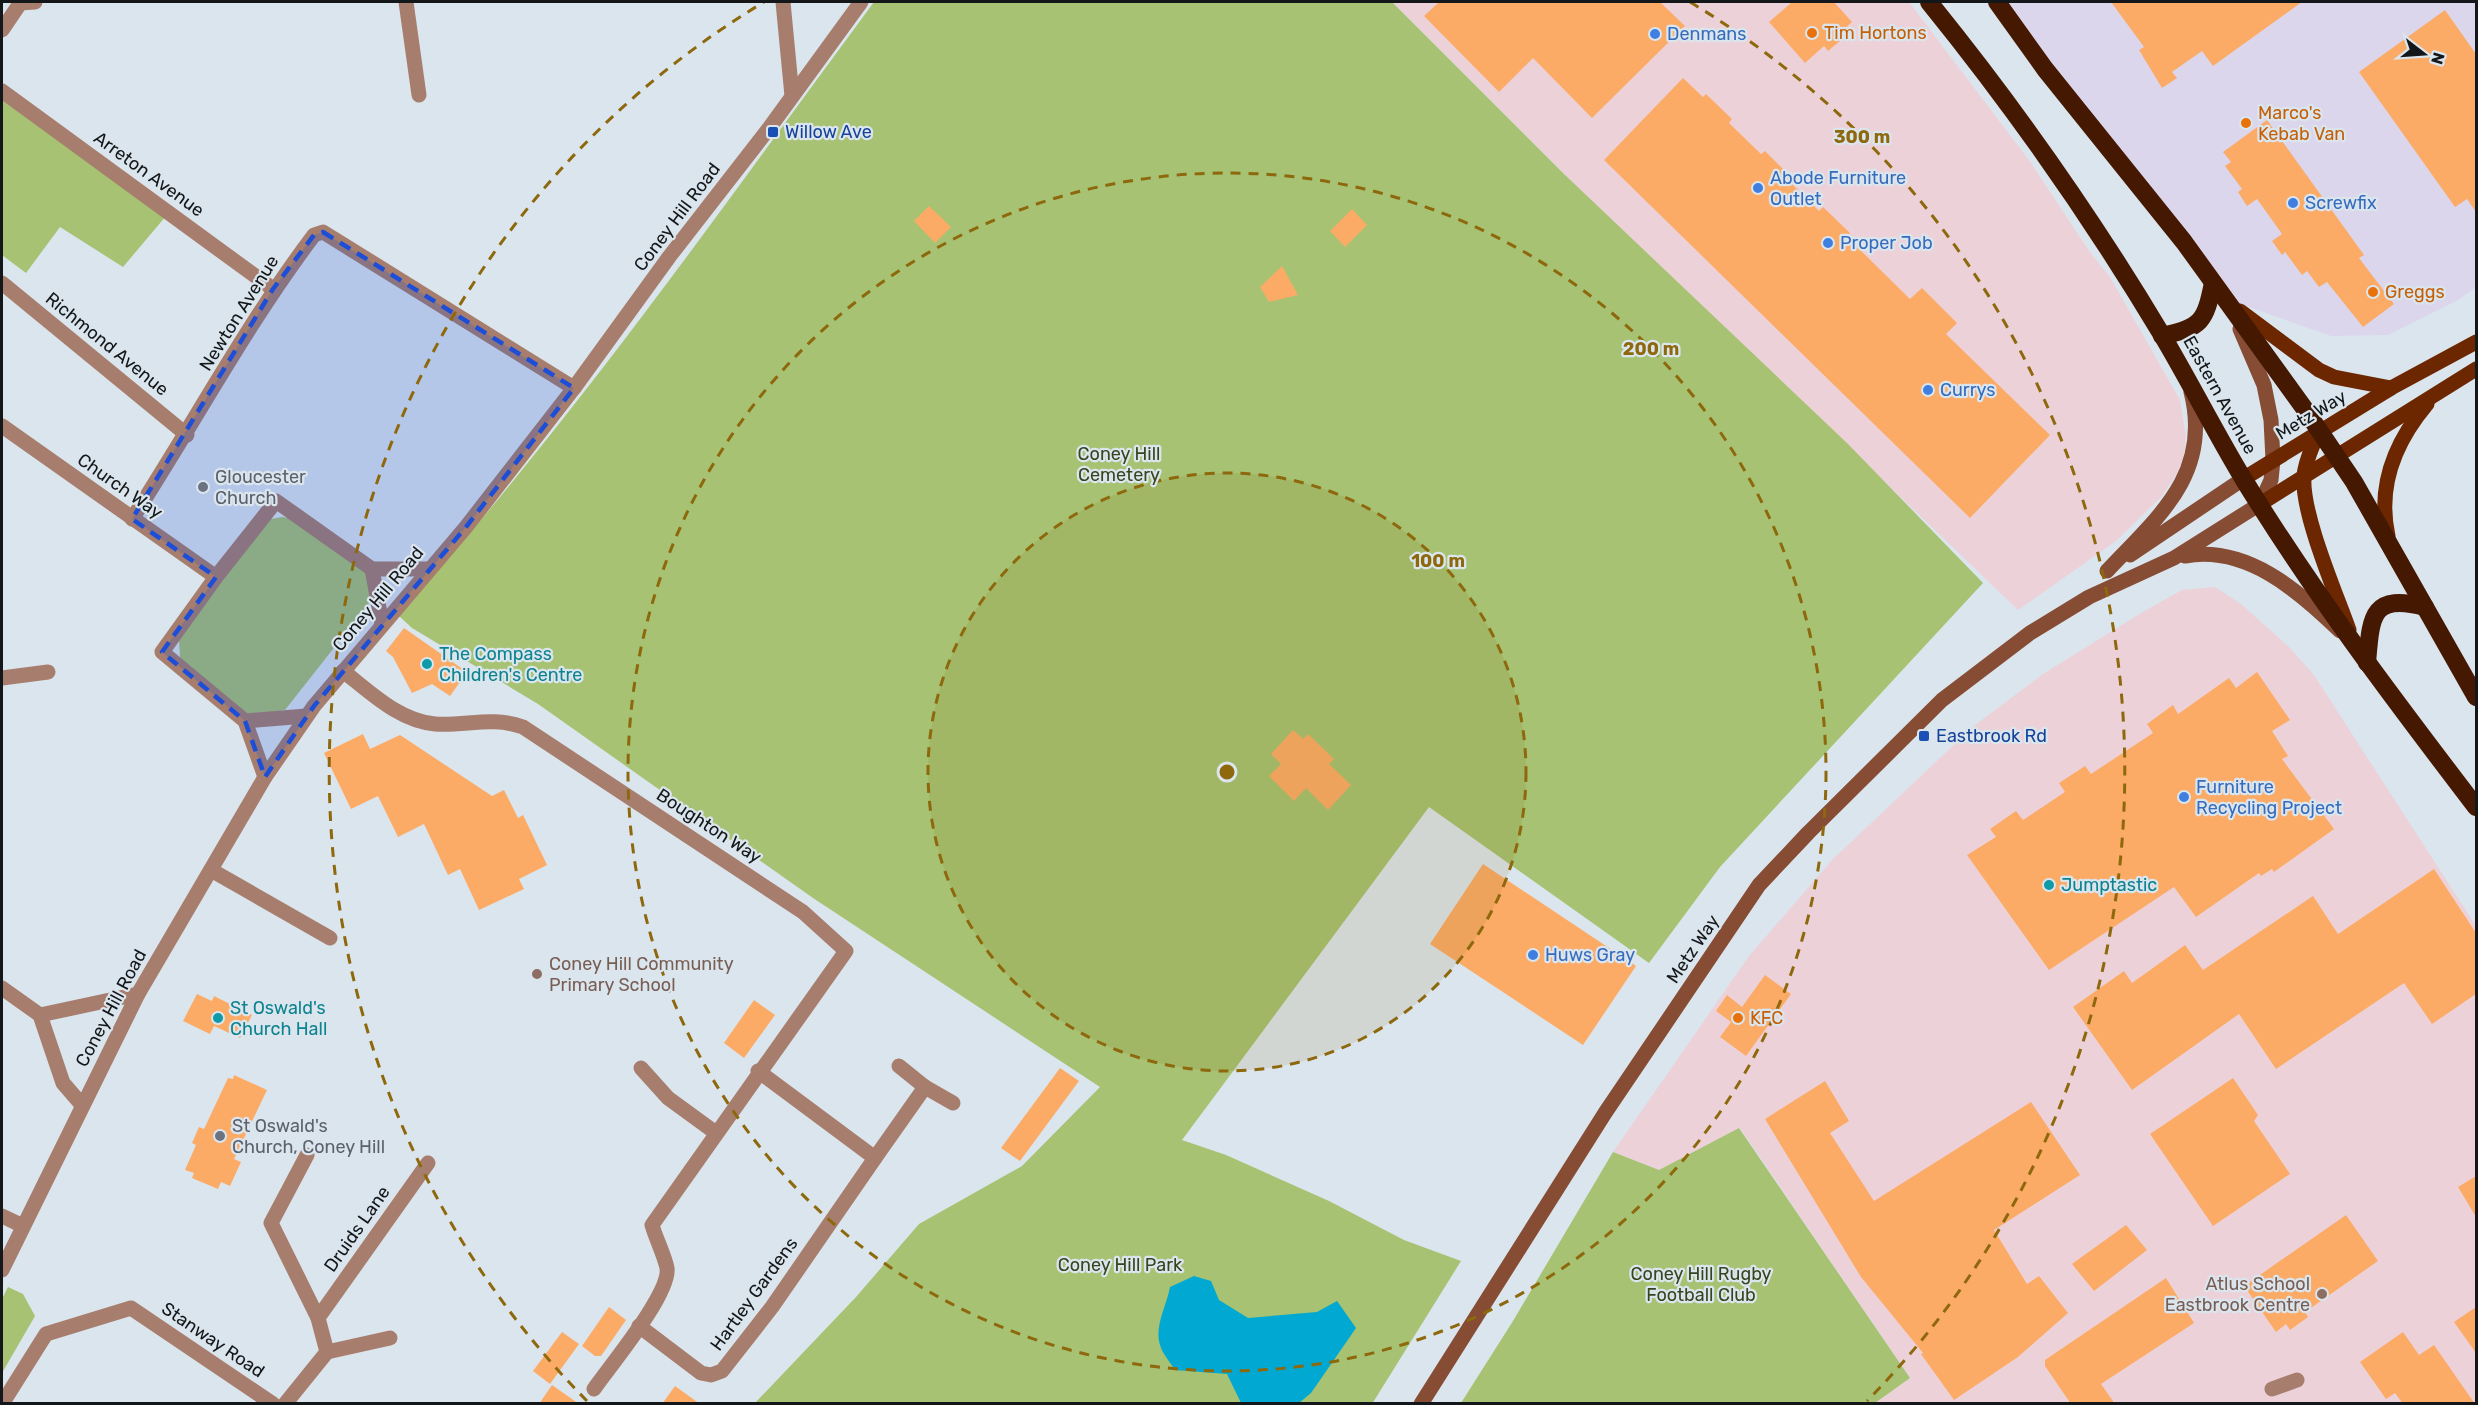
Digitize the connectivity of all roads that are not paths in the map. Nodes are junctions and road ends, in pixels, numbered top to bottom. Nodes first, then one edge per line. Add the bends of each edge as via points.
1 (20, 2) edge
2 (35, 2) edge
3 (406, 2) edge
4 (783, 2) edge
5 (861, 2) edge
6 (1929, 2) edge
7 (1997, 2) edge
8 (2, 30) edge
9 (2, 91) edge
10 (419, 95) dead end
11 (792, 96) junction
12 (2, 283) edge
13 (2213, 283) junction
14 (273, 289) junction
15 (2226, 299) junction
16 (2162, 336) junction
17 (2476, 342) edge
18 (2476, 369) edge
19 (2187, 379) junction
20 (574, 388) junction
21 (2391, 388) junction
22 (2435, 395) junction
23 (2, 426) edge
24 (2318, 432) junction
25 (187, 435) junction
26 (2337, 457) junction
27 (2273, 460) junction
28 (2304, 478) junction
29 (2244, 479) junction
30 (2260, 504) junction
31 (132, 519) junction
32 (2390, 543) junction
33 (2174, 558) junction
34 (372, 569) junction
35 (428, 569) junction
36 (2108, 571) junction
37 (216, 577) junction
38 (2089, 597) junction
39 (2425, 607) junction
40 (382, 624) junction
41 (2355, 646) junction
42 (2367, 663) junction
43 (343, 671) junction
44 (48, 672) dead end
45 (2, 678) edge
46 (2476, 697) edge
47 (306, 716) junction
48 (245, 721) junction
49 (265, 777) junction
50 (2476, 807) edge
51 (211, 870) junction
52 (330, 938) dead end
53 (2, 988) edge
54 (138, 994) junction
55 (40, 1015) junction
56 (898, 1066) dead end
57 (641, 1068) dead end
58 (758, 1071) junction
59 (925, 1087) junction
60 (953, 1103) dead end
61 (82, 1105) junction
62 (716, 1133) junction
63 (307, 1155) dead end
64 (875, 1158) junction
65 (428, 1163) dead end
66 (2, 1216) edge
67 (23, 1226) junction
68 (2, 1270) edge
69 (318, 1318) junction
70 (639, 1326) junction
71 (390, 1338) dead end
72 (327, 1352) junction
73 (2297, 1380) dead end
74 (594, 1389) dead end
75 (2272, 1389) dead end
76 (2, 1404) edge
77 (273, 1404) edge
78 (285, 1404) edge
79 (1421, 1404) edge

1 - 2 street
1 - 8 street
3 - 10 street
4 - 11 street
5 - 11 street, Coney Hill Road
6 - 16 highway, Eastern Avenue via 2085,213
7 - 13 highway
9 - 14 street, Arreton Avenue
11 - 20 street, Coney Hill Road
12 - 25 street, Richmond Avenue
13 - 15 highway
13 - 16 highway via 2201,322 2189,330
14 - 20 street, Newton Avenue via 314,235 323,232
14 - 25 street, Newton Avenue
15 - 21 main road via 2259,328 2319,370 2334,377
15 - 24 highway
15 - 27 street via 2264,385
16 - 19 highway, Eastern Avenue
17 - 21 main road, Metz Way
18 - 22 main road, Metz Way
19 - 29 highway, Eastern Avenue
19 - 36 street via 2196,423 2190,469 2172,501
20 - 35 street, Coney Hill Road via 466,527
21 - 24 main road, Metz Way
22 - 26 main road, Metz Way
22 - 32 main road via 2411,425 2389,467 2384,508
23 - 31 street, Church Way
24 - 26 highway
24 - 27 main road, Metz Way
24 - 28 main road
25 - 31 street, Newton Avenue
26 - 28 main road, Metz Way
26 - 32 highway
27 - 29 main road, Metz Way
27 - 30 street via 2271,480
28 - 30 main road, Metz Way
28 - 41 main road via 2325,563
29 - 30 highway, Eastern Avenue
29 - 36 street, Metz Way
30 - 33 street, Metz Way
30 - 41 highway, Eastern Avenue
31 - 37 street, Church Way
32 - 39 highway
33 - 38 street, Metz Way
33 - 41 street via 2222,554 2258,567
34 - 35 street
34 - 37 street via 276,501
34 - 40 street
35 - 40 street, Coney Hill Road
36 - 38 street, Metz Way
37 - 48 street via 162,651
38 - 79 street, Metz Way via 2030,633 1942,700 1759,885 1605,1113
39 - 42 highway via 2397,601 2387,603 2377,613 2370,630
39 - 46 highway
40 - 43 street, Coney Hill Road
41 - 42 highway, Eastern Avenue
42 - 50 highway, Eastern Avenue
43 - 47 street, Coney Hill Road
43 - 58 street, Boughton Way via 399,714 434,724 505,720 523,727 803,912 846,951
44 - 45 street
47 - 48 street
47 - 49 street, Coney Hill Road
48 - 49 street
49 - 51 street, Coney Hill Road
51 - 52 street
51 - 54 street, Coney Hill Road
53 - 55 street
54 - 55 street
54 - 61 street, Coney Hill Road
55 - 61 street via 63,1083
56 - 59 street
57 - 62 street via 668,1098
58 - 62 street, Boughton Way
58 - 64 street
59 - 60 street
59 - 64 street, Hartley Gardens
61 - 67 street, Coney Hill Road
62 - 70 street, Boughton Way via 652,1225 667,1270 664,1287
63 - 69 street, Druids Lane via 271,1223
64 - 70 street, Hartley Gardens via 772,1307 722,1371 700,1373
65 - 69 street, Druids Lane
66 - 67 street
67 - 68 street, Coney Hill Road
69 - 72 street, Druids Lane
70 - 74 street, Boughton Way
71 - 72 street
72 - 78 street
73 - 75 street
76 - 77 street, Stanway Road via 46,1334 131,1308

